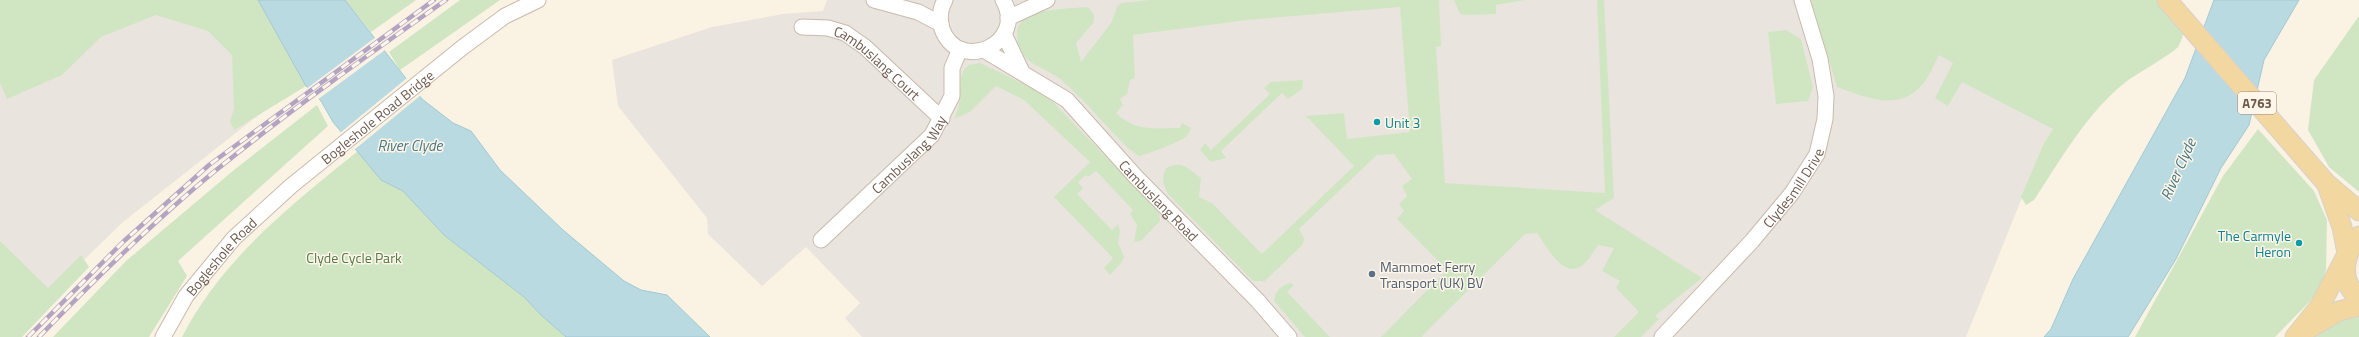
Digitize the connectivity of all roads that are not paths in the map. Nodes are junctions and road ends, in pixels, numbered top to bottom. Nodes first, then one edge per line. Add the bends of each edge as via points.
1 (538, 0) edge
2 (918, 0) edge
3 (946, 0) edge
4 (1003, 0) edge
5 (1047, 0) edge
6 (1802, 0) edge
7 (2167, 0) edge
8 (879, 2) edge
9 (1008, 18) junction
10 (941, 24) junction
11 (802, 27) dead end
12 (1004, 34) junction
13 (960, 49) junction
14 (984, 50) junction
15 (1022, 72) junction
16 (942, 119) junction
17 (2326, 183) junction
18 (291, 186) joint
19 (2359, 211) edge
20 (2359, 236) edge
21 (821, 240) dead end
22 (2346, 256) junction
23 (2359, 298) edge
24 (2359, 306) edge
25 (163, 337) edge
26 (1289, 337) edge
27 (1662, 337) edge
28 (2295, 337) edge

1 - 18 street, Bogleshole Road Bridge via 504,16
2 - 8 street
3 - 10 street via 940,14
4 - 9 street
5 - 9 street
6 - 27 street, Clydesmill Drive via 1820,59 1826,96 1825,119 1817,154 1792,193 1752,241
7 - 17 main road, A763
8 - 10 street via 918,12
9 - 12 street
10 - 13 street via 944,34
11 - 16 street, Cambuslang Court via 828,28 845,33 865,47
12 - 14 street via 999,41
12 - 15 street
13 - 14 street via 972,52
13 - 16 street, Cambuslang Way via 952,68 952,96
14 - 15 street, Cambuslang Road
15 - 26 street, Cambuslang Road via 1067,100 1136,177 1198,238
16 - 21 street, Cambuslang Way via 932,135
17 - 19 main road, A763
17 - 22 main road, A763 via 2342,227
18 - 25 street, Bogleshole Road via 234,238 186,296
20 - 22 main road
22 - 23 main road via 2345,272 2348,284
22 - 28 main road via 2320,306
24 - 28 main road via 2348,307 2328,316

